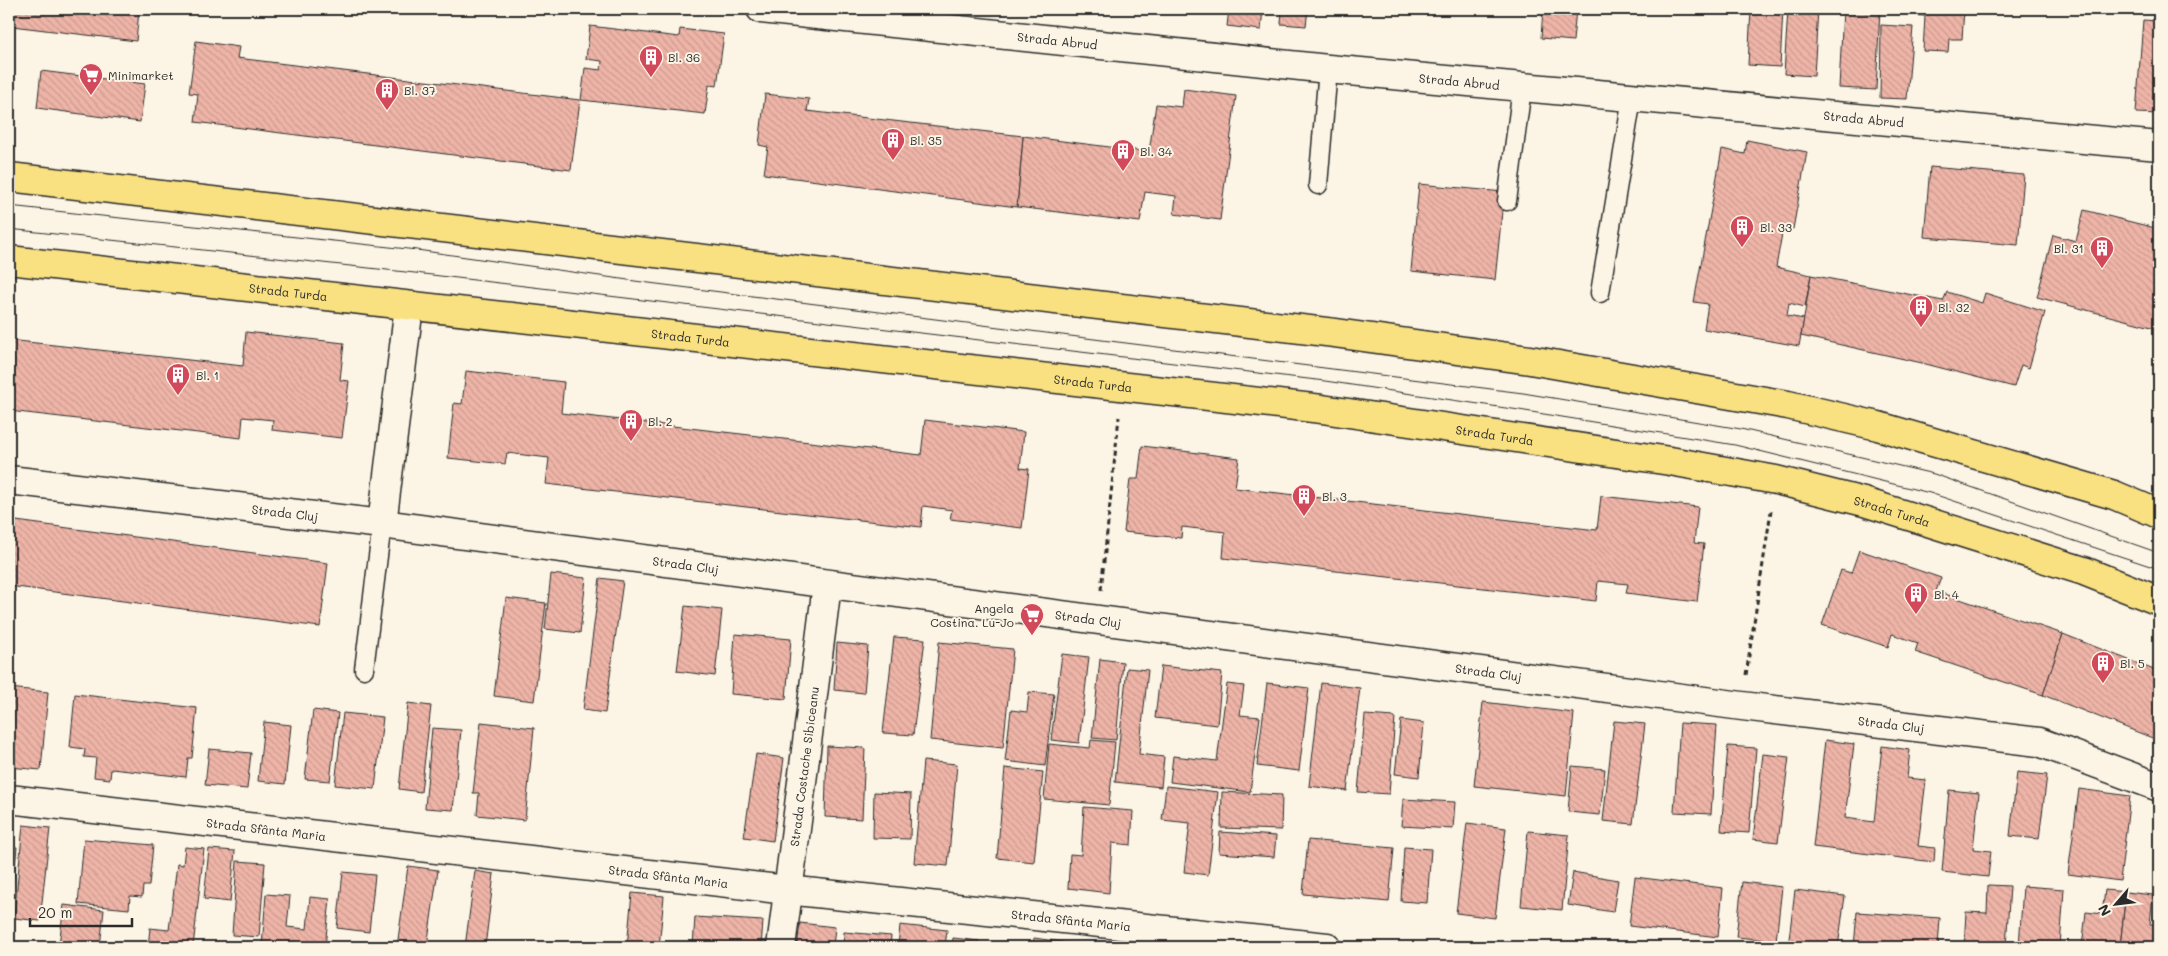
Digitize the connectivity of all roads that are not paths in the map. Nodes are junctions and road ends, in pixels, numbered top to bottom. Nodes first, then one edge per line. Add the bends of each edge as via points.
1 (761, 9) edge
2 (1328, 69) junction
3 (1522, 88) junction
4 (1632, 98) junction
5 (2159, 146) edge
6 (9, 177) edge
7 (1318, 185) dead end
8 (1507, 201) dead end
9 (9, 260) edge
10 (1600, 293) dead end
11 (409, 306) junction
12 (9, 480) edge
13 (2159, 514) edge
14 (382, 524) junction
15 (827, 585) junction
16 (2159, 601) edge
17 (364, 669) dead end
18 (2159, 787) edge
19 (9, 800) edge
20 (787, 890) junction
21 (781, 947) edge
22 (1327, 947) edge

1 - 2 street, Strada Abrud
2 - 3 street, Strada Abrud
2 - 7 lane
3 - 4 street, Strada Abrud
3 - 8 lane
4 - 5 street, Strada Abrud
4 - 10 lane
6 - 13 main road via 1335,333 1530,360 1788,405 1878,426 2114,495
9 - 11 main road, Strada Turda
11 - 14 street
11 - 16 main road, Strada Turda via 1332,410 1670,461 1776,480 1864,502 2084,571
12 - 14 street, Strada Cluj
14 - 15 street, Strada Cluj
14 - 17 lane
15 - 18 street, Strada Cluj via 2039,742
15 - 20 street, Strada Costache Sibiceanu
19 - 20 street, Strada Sfânta Maria
20 - 21 street, Strada Costache Sibiceanu
20 - 22 street, Strada Sfânta Maria

